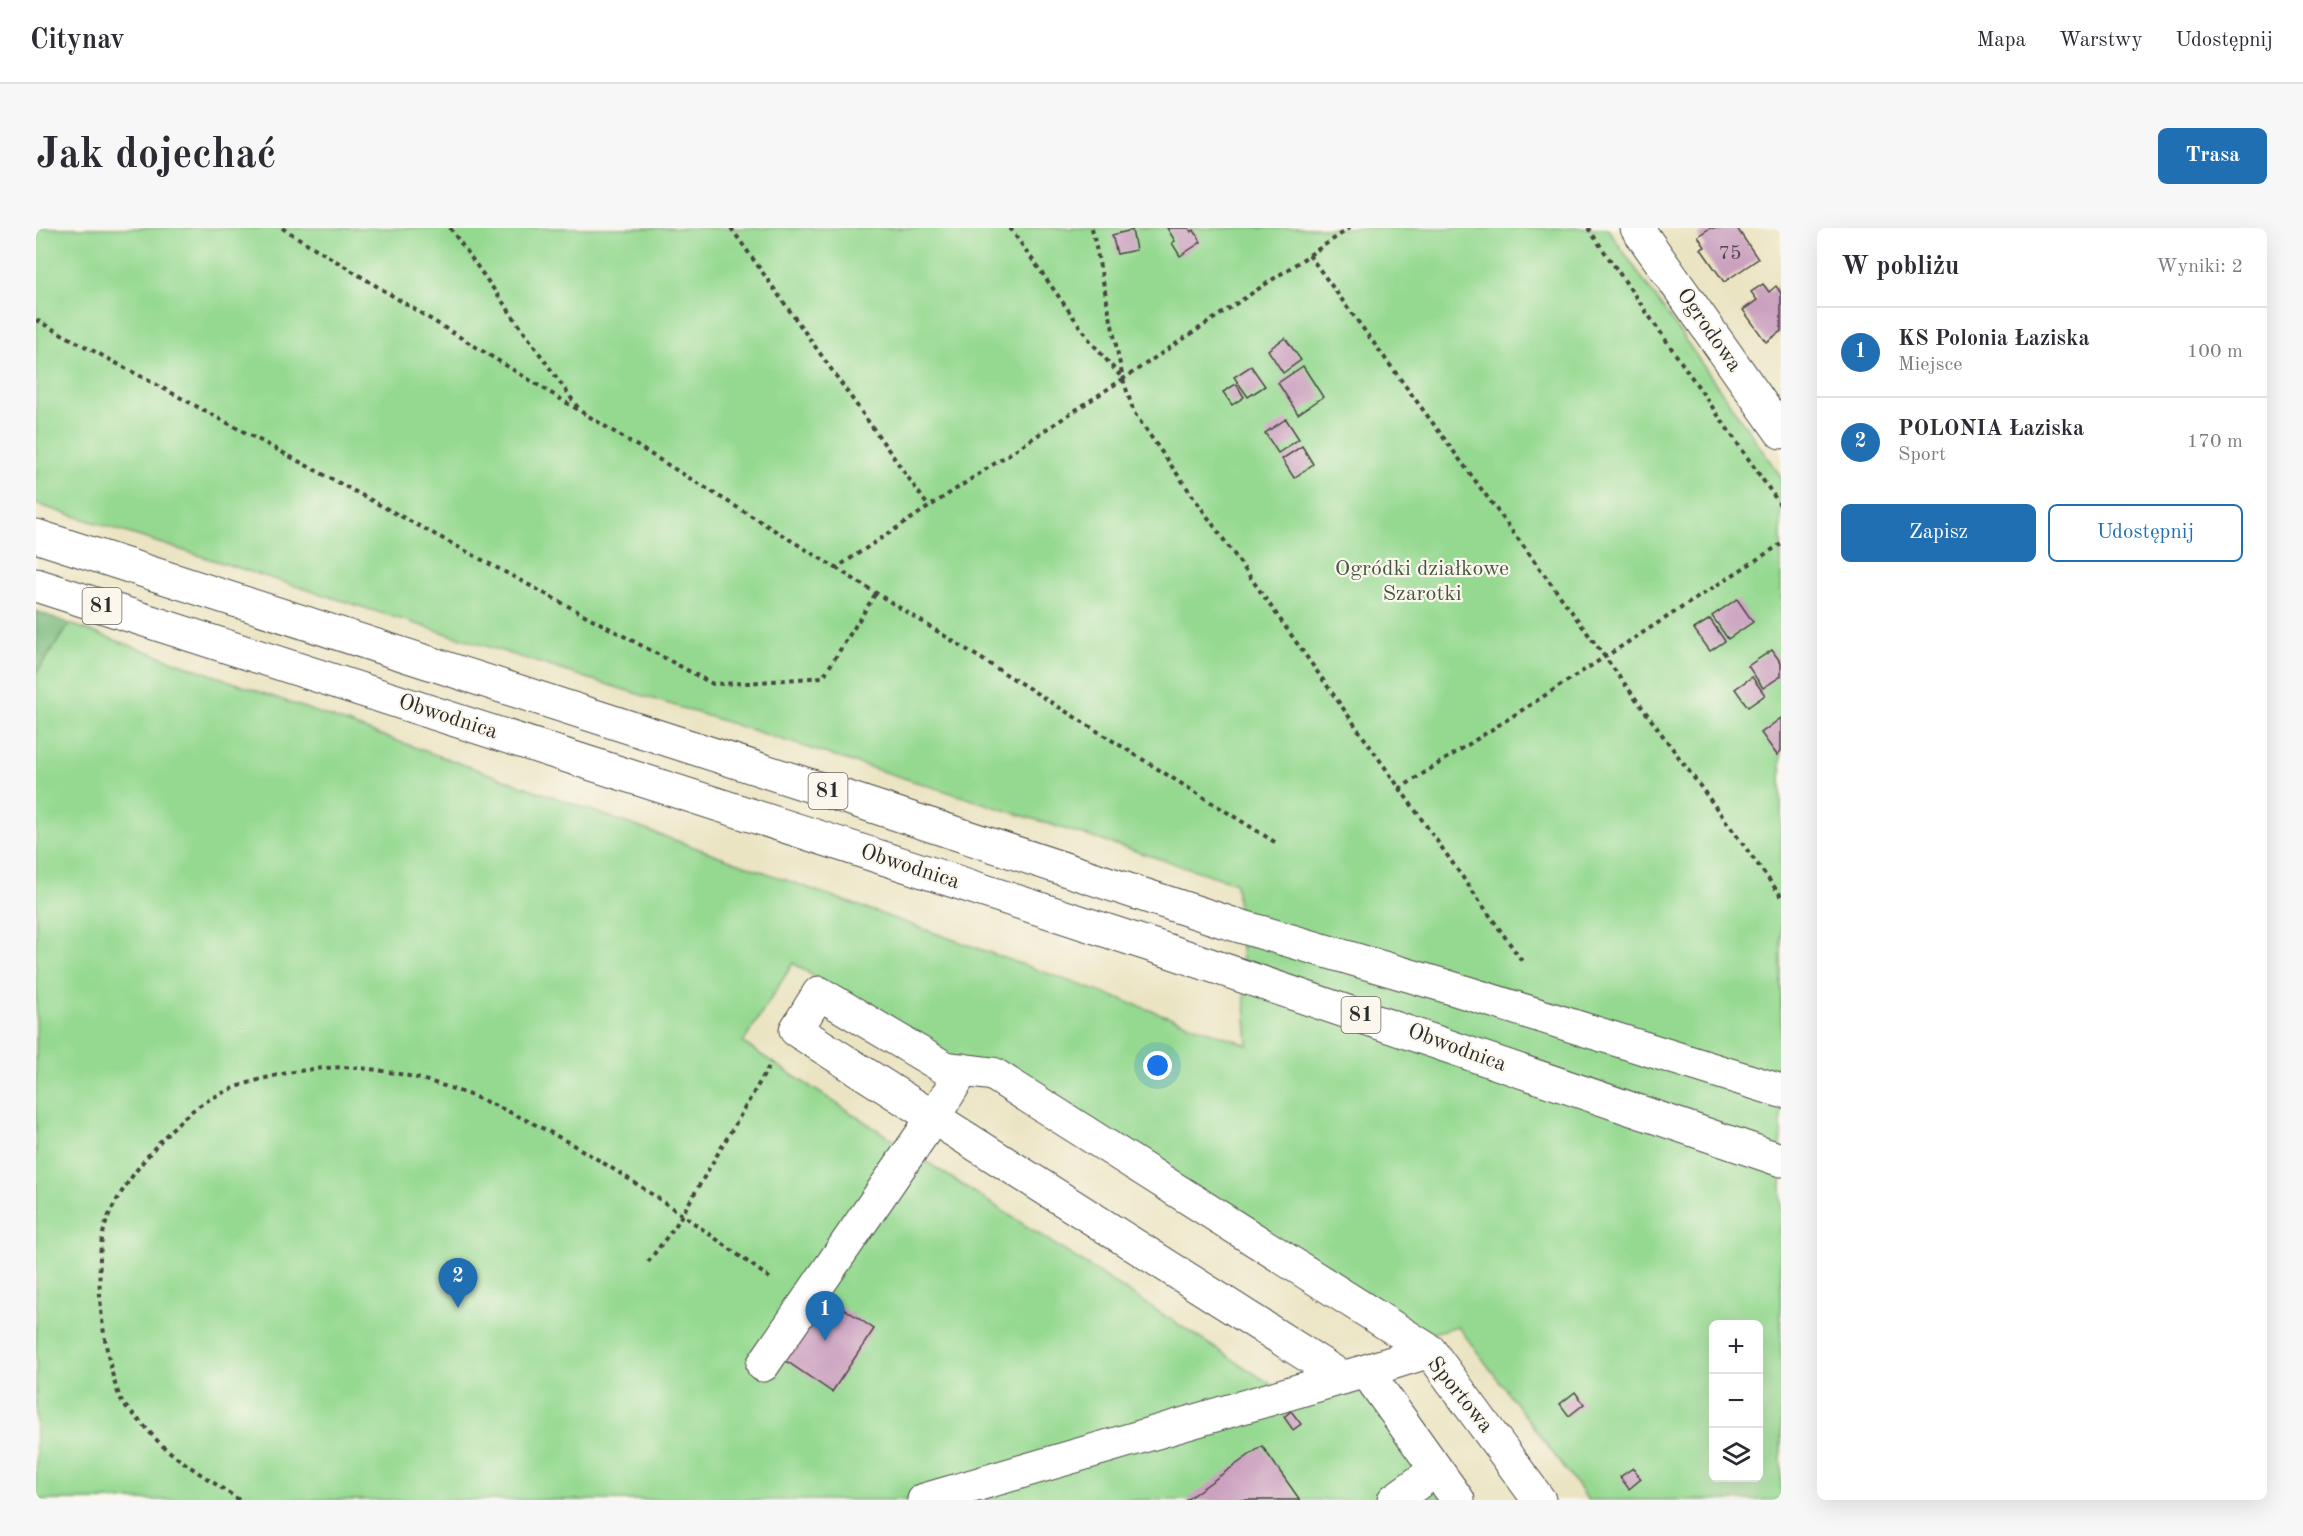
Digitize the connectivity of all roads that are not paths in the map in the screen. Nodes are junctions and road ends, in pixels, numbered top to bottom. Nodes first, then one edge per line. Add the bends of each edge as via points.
1 (1636, 228) edge
2 (1781, 432) edge
3 (36, 536) edge
4 (36, 585) edge
5 (963, 1070) junction
6 (1781, 1091) edge
7 (933, 1118) junction
8 (1781, 1160) edge
9 (1430, 1351) junction
10 (763, 1365) dead end
11 (1354, 1374) junction
12 (1436, 1470) junction
13 (924, 1500) edge
14 (1394, 1500) edge
15 (1458, 1500) edge
16 (1539, 1500) edge

1 - 2 main road, Ogrodowa
3 - 6 main road, Obwodnica / 81 via 1226,922
4 - 8 main road, Obwodnica / 81 via 1387,1023
5 - 7 main road
5 - 7 main road via 945,1068 819,993 796,1030
5 - 9 main road via 993,1074
7 - 10 main road
7 - 11 main road
9 - 11 main road, Sportowa
9 - 16 main road, Sportowa
11 - 12 main road
11 - 13 main road, Sportowa
12 - 14 main road
12 - 15 main road

